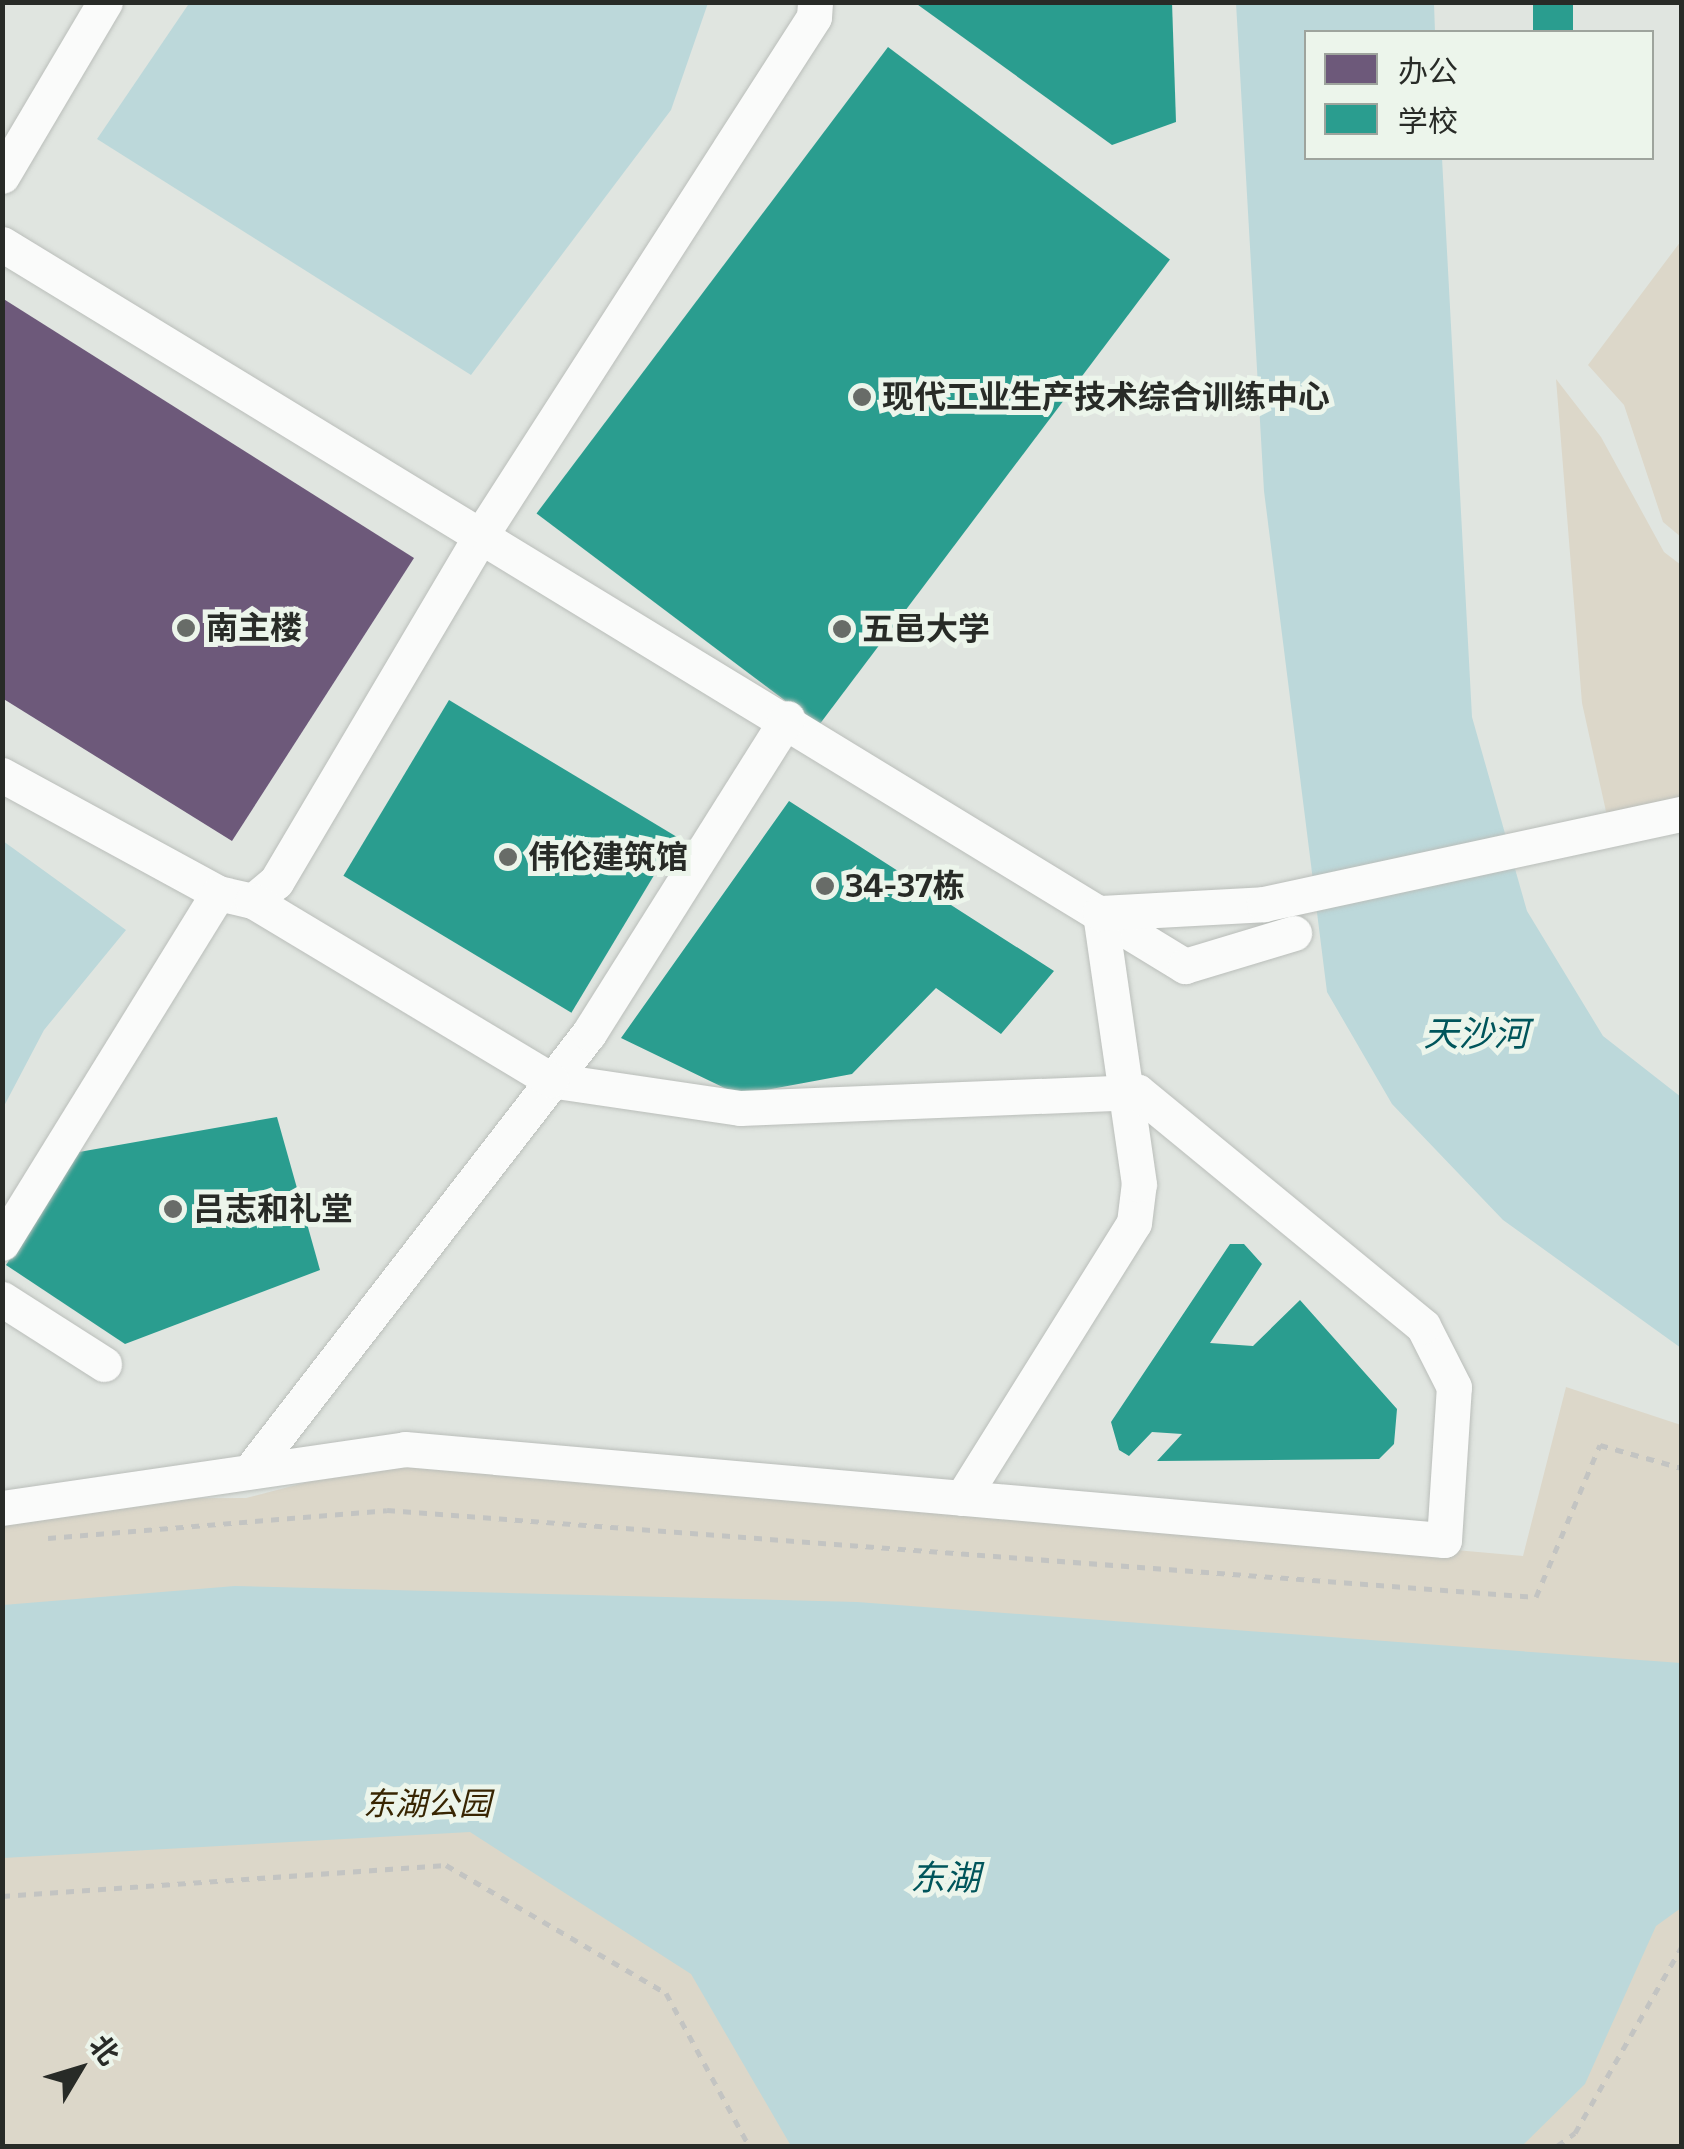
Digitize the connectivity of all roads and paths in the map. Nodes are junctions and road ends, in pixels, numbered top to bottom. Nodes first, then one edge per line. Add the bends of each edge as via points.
1 (105, 2) edge
2 (815, 2) edge
3 (2, 176) edge
4 (2, 244) edge
5 (483, 532) junction
6 (787, 718) junction
7 (2, 774) edge
8 (1682, 814) edge
9 (218, 893) junction
10 (252, 900) junction
11 (1100, 913) junction
12 (1294, 932) dead end
13 (551, 1080) junction
14 (1126, 1092) junction
15 (2, 1243) edge
16 (2, 1299) edge
17 (104, 1364) dead end
18 (1682, 1468) edge
19 (250, 1470) junction
20 (962, 1498) junction
21 (2, 1508) edge
22 (40, 1538) dead end
23 (2, 1896) edge
24 (1682, 1946) edge
25 (748, 2146) edge
26 (1558, 2146) edge

1 - 3 street
2 - 5 street via 814,16
4 - 5 street
5 - 6 street
5 - 10 street via 276,882
6 - 11 street
6 - 13 street via 589,1033
7 - 9 street
8 - 11 street via 1264,904
9 - 10 street
9 - 15 street
10 - 13 street
11 - 12 street via 1185,966
11 - 14 street
13 - 14 street via 740,1108
13 - 19 street
14 - 20 street via 1140,1184 1134,1223
14 - 20 street via 1138,1092 1423,1326 1454,1387 1444,1540
16 - 17 street
18 - 22 path via 1600,1446 1536,1597 388,1510
19 - 20 street via 406,1450
19 - 21 street
23 - 25 path via 446,1865 666,1993
24 - 26 path via 1575,2133

